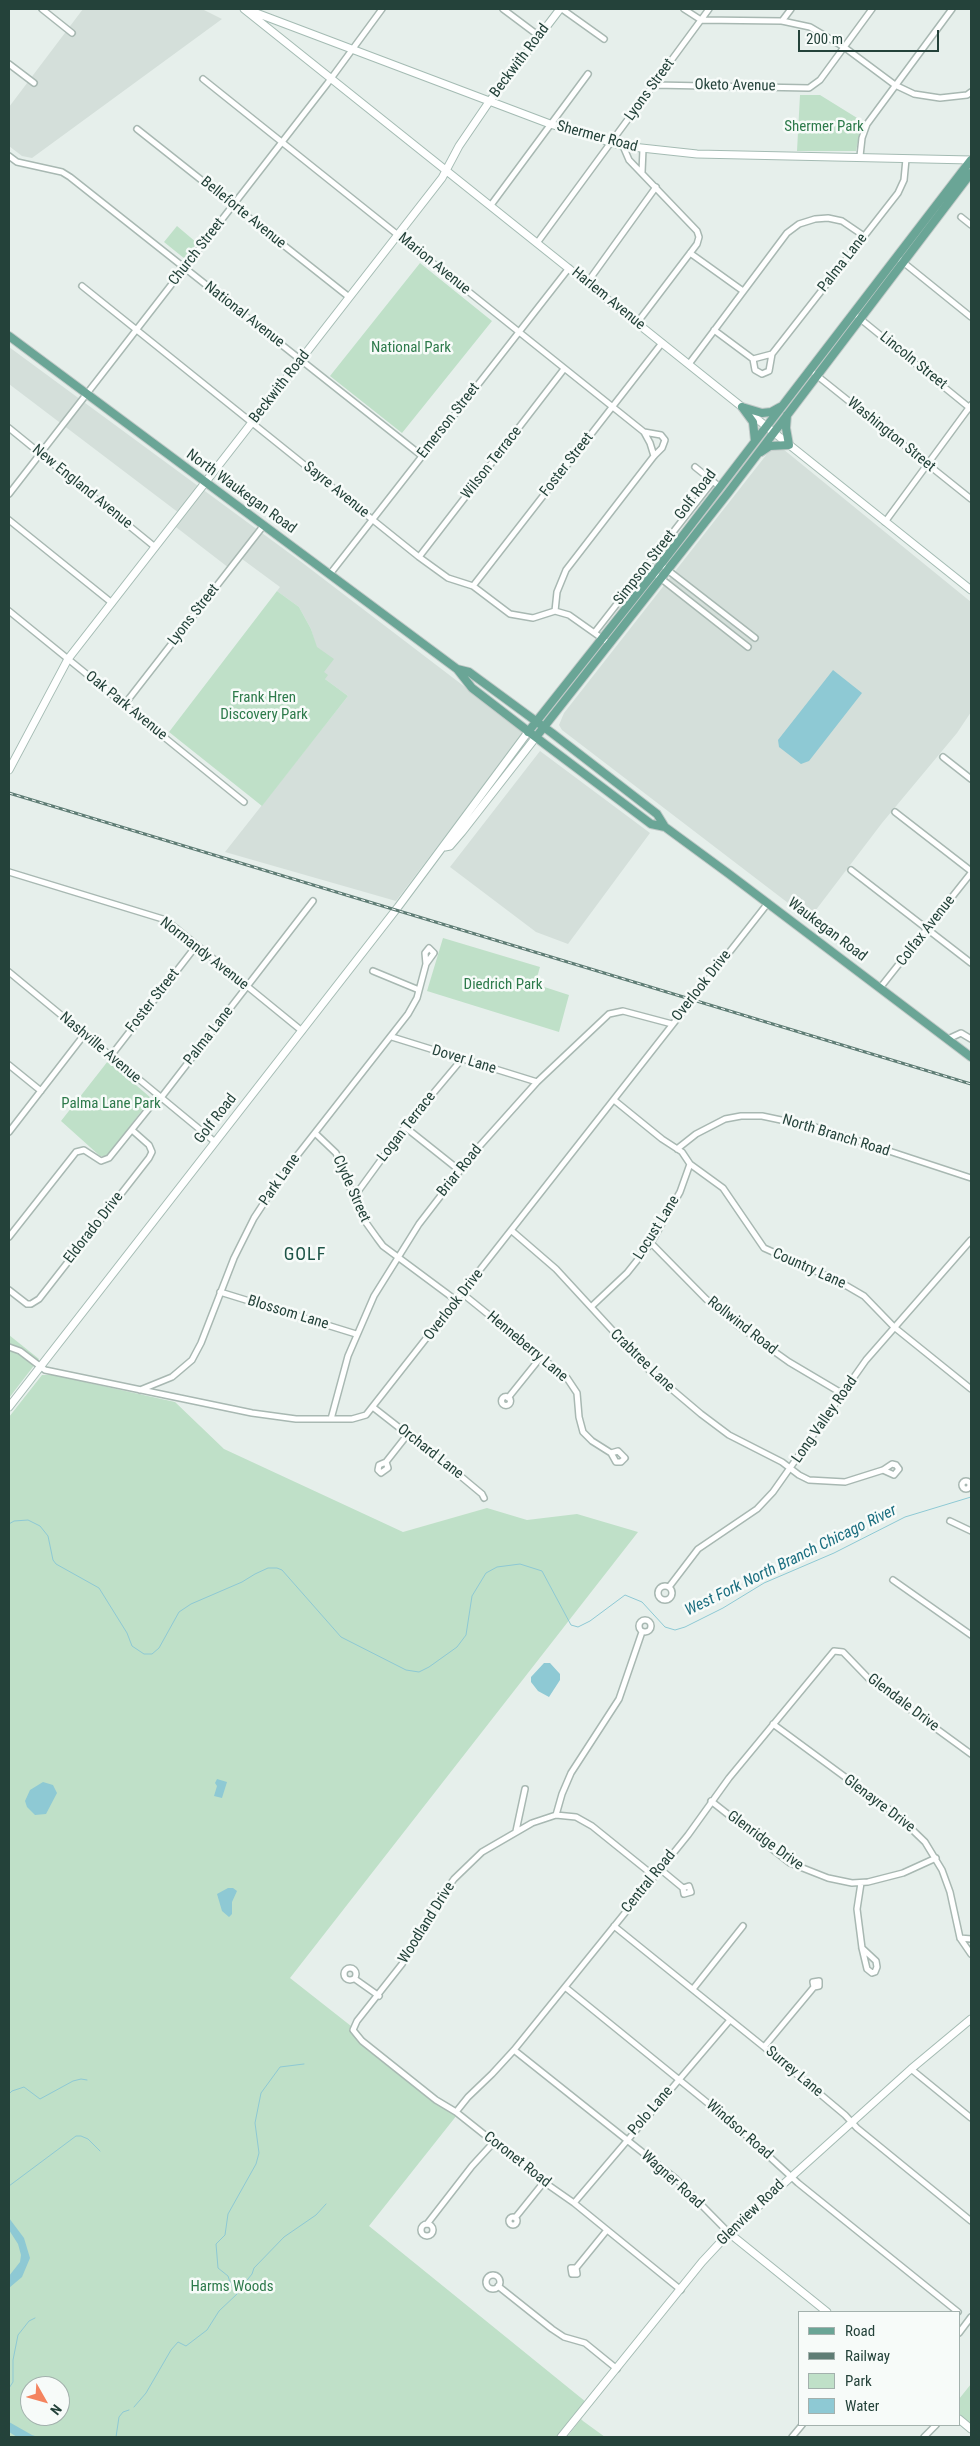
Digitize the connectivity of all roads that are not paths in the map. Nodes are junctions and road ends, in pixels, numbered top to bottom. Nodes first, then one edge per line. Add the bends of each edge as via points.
1 (42, 9) edge
2 (244, 9) edge
3 (382, 9) edge
4 (502, 9) edge
5 (561, 9) edge
6 (684, 9) edge
7 (709, 9) edge
8 (791, 9) edge
9 (872, 9) edge
10 (952, 9) edge
11 (701, 20) junction
12 (782, 21) junction
13 (72, 32) dead end
14 (539, 36) junction
15 (604, 39) dead end
16 (844, 47) junction
17 (352, 50) junction
18 (9, 64) edge
19 (588, 74) dead end
20 (332, 78) junction
21 (203, 80) dead end
22 (34, 83) dead end
23 (654, 85) junction
24 (895, 85) junction
25 (969, 94) edge
26 (490, 102) junction
27 (550, 124) junction
28 (137, 129) dead end
29 (282, 142) junction
30 (611, 144) junction
31 (623, 146) junction
32 (643, 150) junction
33 (9, 156) edge
34 (860, 156) junction
35 (906, 159) junction
36 (971, 160) edge
37 (446, 170) junction
38 (642, 172) junction
39 (971, 173) edge
40 (656, 187) junction
41 (233, 205) junction
42 (490, 205) junction
43 (961, 217) dead end
44 (971, 225) edge
45 (397, 235) junction
46 (864, 236) junction
47 (537, 243) junction
48 (690, 253) junction
49 (900, 260) junction
50 (184, 268) junction
51 (569, 268) junction
52 (587, 283) junction
53 (82, 286) dead end
54 (743, 291) junction
55 (349, 297) junction
56 (857, 316) junction
57 (971, 317) edge
58 (637, 323) junction
59 (136, 330) junction
60 (714, 330) junction
61 (519, 332) junction
62 (9, 336) edge
63 (662, 343) junction
64 (772, 354) junction
65 (753, 359) junction
66 (301, 360) junction
67 (689, 364) junction
68 (564, 369) junction
69 (813, 373) junction
70 (86, 395) junction
71 (785, 403) junction
72 (612, 407) junction
73 (742, 407) junction
74 (971, 407) edge
75 (786, 415) junction
76 (252, 422) junction
77 (766, 427) junction
78 (9, 428) edge
79 (644, 432) junction
80 (773, 432) junction
81 (755, 441) junction
82 (789, 445) junction
83 (40, 453) junction
84 (422, 456) junction
85 (654, 456) junction
86 (755, 456) junction
87 (927, 464) junction
88 (695, 467) dead end
89 (713, 481) junction
90 (205, 483) junction
91 (720, 487) junction
92 (9, 494) edge
93 (971, 499) edge
94 (9, 520) edge
95 (373, 520) junction
96 (885, 522) junction
97 (264, 525) junction
98 (155, 547) junction
99 (419, 557) junction
100 (664, 567) junction
101 (654, 573) junction
102 (330, 574) junction
103 (661, 578) junction
104 (473, 586) junction
105 (971, 590) edge
106 (112, 603) junction
107 (9, 611) edge
108 (555, 611) junction
109 (595, 632) junction
110 (603, 638) junction
111 (755, 638) dead end
112 (610, 644) junction
113 (748, 647) dead end
114 (68, 659) junction
115 (457, 669) junction
116 (124, 705) junction
117 (536, 721) junction
118 (544, 727) junction
119 (528, 732) junction
120 (536, 737) junction
121 (943, 757) dead end
122 (9, 770) edge
123 (971, 779) edge
124 (244, 802) dead end
125 (895, 812) dead end
126 (665, 827) junction
127 (445, 847) junction
128 (851, 870) dead end
129 (9, 872) edge
130 (971, 872) edge
131 (313, 901) dead end
132 (768, 903) junction
133 (927, 930) junction
134 (196, 946) junction
135 (971, 963) edge
136 (426, 964) dead end
137 (373, 971) dead end
138 (9, 972) edge
139 (248, 988) junction
140 (880, 988) junction
141 (419, 990) junction
142 (672, 1024) junction
143 (302, 1031) junction
144 (84, 1035) junction
145 (392, 1037) junction
146 (948, 1039) junction
147 (971, 1039) edge
148 (110, 1057) junction
149 (971, 1057) edge
150 (462, 1059) junction
151 (9, 1065) edge
152 (537, 1082) junction
153 (41, 1091) junction
154 (159, 1098) junction
155 (614, 1100) junction
156 (405, 1126) junction
157 (132, 1130) junction
158 (9, 1132) edge
159 (315, 1133) junction
160 (215, 1142) junction
161 (678, 1149) junction
162 (690, 1164) junction
163 (459, 1170) junction
164 (971, 1178) edge
165 (354, 1197) junction
166 (512, 1231) junction
167 (9, 1237) edge
168 (971, 1240) edge
169 (652, 1243) junction
170 (397, 1256) junction
171 (9, 1290) edge
172 (220, 1292) junction
173 (463, 1294) junction
174 (457, 1301) junction
175 (592, 1306) junction
176 (894, 1327) junction
177 (356, 1334) junction
178 (9, 1347) edge
179 (541, 1357) junction
180 (40, 1367) junction
181 (971, 1389) edge
182 (139, 1390) junction
183 (843, 1394) junction
184 (508, 1398) dead end
185 (9, 1407) edge
186 (374, 1408) junction
187 (331, 1419) junction
188 (408, 1434) junction
189 (610, 1453) dead end
190 (386, 1462) dead end
191 (791, 1468) junction
192 (883, 1470) dead end
193 (484, 1498) dead end
194 (950, 1521) dead end
195 (971, 1531) edge
196 (892, 1580) dead end
197 (669, 1587) dead end
198 (642, 1632) dead end
199 (971, 1635) edge
200 (838, 1650) joint
201 (773, 1724) junction
202 (971, 1754) edge
203 (525, 1789) dead end
204 (711, 1801) junction
205 (556, 1815) junction
206 (516, 1831) junction
207 (936, 1858) junction
208 (660, 1869) junction
209 (654, 1876) junction
210 (861, 1883) junction
211 (683, 1888) dead end
212 (614, 1926) junction
213 (743, 1926) dead end
214 (960, 1938) junction
215 (971, 1939) edge
216 (862, 1948) dead end
217 (971, 1954) edge
218 (356, 1978) dead end
219 (564, 1987) junction
220 (814, 1987) dead end
221 (693, 1989) junction
222 (379, 1996) junction
223 (971, 2019) edge
224 (730, 2020) junction
225 (353, 2030) joint
226 (764, 2047) junction
227 (514, 2050) junction
228 (911, 2069) junction
229 (680, 2080) junction
230 (456, 2112) junction
231 (971, 2118) edge
232 (851, 2122) junction
233 (626, 2140) junction
234 (494, 2142) junction
235 (790, 2176) junction
236 (544, 2182) junction
237 (574, 2203) junction
238 (516, 2218) dead end
239 (971, 2221) edge
240 (427, 2224) dead end
241 (607, 2230) junction
242 (729, 2233) junction
243 (576, 2268) dead end
244 (498, 2286) dead end
245 (681, 2290) junction
246 (826, 2311) edge
247 (956, 2311) edge
248 (970, 2319) edge
249 (960, 2331) edge
250 (617, 2369) junction
251 (960, 2420) edge
252 (801, 2426) edge
253 (935, 2426) edge
254 (971, 2429) edge
255 (561, 2437) edge
256 (792, 2437) edge
257 (924, 2437) edge

1 - 13 street
2 - 17 main road, Shermer Road
2 - 20 main road, Harlem Avenue
3 - 17 street, Church Street
4 - 14 street
5 - 14 main road, Beckwith Road
5 - 15 street
6 - 11 street
7 - 11 street, Lyons Street
8 - 12 street
9 - 16 street
10 - 24 street
11 - 12 street
11 - 23 street, Lyons Street
12 - 16 street via 810,27
14 - 26 main road, Beckwith Road
16 - 23 street, Oketo Avenue via 815,85 801,88
16 - 24 street
17 - 20 street, Church Street
17 - 26 main road, Shermer Road
18 - 22 street
19 - 27 street
20 - 29 street, Church Street
20 - 37 main road, Harlem Avenue
21 - 29 street, Marion Avenue
23 - 30 street, Lyons Street
24 - 25 street via 928,97
24 - 34 street via 867,124
26 - 27 main road, Shermer Road
26 - 37 main road, Beckwith Road
27 - 30 main road, Shermer Road
27 - 42 street
28 - 41 street, Belleforte Avenue
29 - 41 street, Church Street
29 - 45 street, Marion Avenue
30 - 31 main road, Shermer Road
30 - 47 street, Lyons Street
31 - 32 main road, Shermer Road
31 - 38 street via 629,160
32 - 34 main road, Shermer Road via 744,156
32 - 38 street
33 - 50 street, National Avenue via 17,162 70,176
34 - 35 main road, Shermer Road
35 - 36 main road, Shermer Road
35 - 46 street, Palma Lane via 902,187
36 - 49 main road, Golf Road
37 - 42 main road, Harlem Avenue
37 - 45 main road, Beckwith Road
38 - 40 street
39 - 49 main road, Golf Road
40 - 48 street via 697,231 697,244
40 - 52 street
41 - 50 street, Church Street
41 - 55 street, Belleforte Avenue
42 - 47 main road, Harlem Avenue
43 - 44 street
45 - 55 main road, Beckwith Road
45 - 61 street, Marion Avenue
46 - 54 street via 842,221 828,218 799,224 787,233
46 - 64 street, Palma Lane
47 - 51 main road, Harlem Avenue
48 - 54 street
48 - 58 street
49 - 56 main road, Golf Road
49 - 57 street
50 - 59 street, Church Street
50 - 66 street, National Avenue
51 - 52 main road, Harlem Avenue
51 - 61 street, Emerson Street
52 - 58 main road, Harlem Avenue
53 - 59 street, Sayre Avenue
54 - 60 street
55 - 66 main road, Beckwith Road
56 - 69 main road, Golf Road
56 - 74 street, Lincoln Street
58 - 63 main road, Harlem Avenue
59 - 70 street, Church Street
59 - 76 street, Sayre Avenue
60 - 65 street
60 - 67 street
61 - 68 street, Marion Avenue
61 - 84 street, Emerson Street
62 - 70 main road, North Waukegan Road
63 - 67 main road, Harlem Avenue
63 - 72 street, Foster Street
64 - 65 street
64 - 65 street, Palma Lane via 769,371 762,374 755,370
66 - 76 main road, Beckwith Road
66 - 84 street, National Avenue
67 - 73 main road, Harlem Avenue
68 - 72 street, Marion Avenue
68 - 99 street, Wilson Terrace
69 - 71 main road, Golf Road
69 - 75 main road, Golf Road
69 - 87 street, Washington Street
70 - 83 street, Church Street
70 - 90 main road, North Waukegan Road
71 - 73 main road via 771,412 762,413
71 - 77 main road, Golf Road
72 - 79 street, Marion Avenue
72 - 104 street, Foster Street
73 - 77 main road, Harlem Avenue
73 - 81 main road via 752,422
74 - 87 street
75 - 80 main road, Golf Road
75 - 82 main road
76 - 90 main road, Beckwith Road
76 - 95 street, Sayre Avenue
77 - 80 main road, Harlem Avenue
77 - 81 main road, Golf Road
78 - 83 street, New England Avenue
79 - 85 street, Marion Avenue
79 - 85 street via 662,435 665,440
80 - 82 main road, Harlem Avenue
80 - 86 main road, Golf Road
81 - 91 main road, Golf Road
82 - 86 main road via 770,446
82 - 96 main road, Harlem Avenue
83 - 92 street, Church Street
83 - 98 street, New England Avenue
84 - 95 street, Emerson Street
85 - 108 street via 566,570 557,592
86 - 100 main road, Golf Road
87 - 93 street, Washington Street
87 - 96 street
88 - 89 street
89 - 91 street
89 - 109 street, Simpson Street
90 - 97 main road, North Waukegan Road
90 - 98 main road, Beckwith Road
91 - 100 main road, Golf Road
94 - 106 street
95 - 99 street, Sayre Avenue
95 - 102 street, Emerson Street
96 - 105 main road, Harlem Avenue
97 - 102 main road, North Waukegan Road
97 - 116 street, Lyons Street
98 - 106 main road, Beckwith Road
99 - 104 street, Sayre Avenue via 448,578
100 - 101 main road, Golf Road
100 - 103 main road, Golf Road
100 - 111 street
101 - 103 street
101 - 110 main road, Golf Road
102 - 115 main road, North Waukegan Road
103 - 112 main road, Golf Road
103 - 113 street
104 - 108 street, Sayre Avenue via 510,614 533,618
106 - 114 main road, Beckwith Road
107 - 114 street, Oak Park Avenue
108 - 109 street via 569,615
109 - 110 street
110 - 112 street
110 - 117 main road, Golf Road
112 - 118 main road, Golf Road
114 - 116 street, Oak Park Avenue
114 - 122 main road, Beckwith Road
115 - 117 main road, North Waukegan Road via 469,672
115 - 119 main road, North Waukegan Road via 472,688
116 - 124 street, Oak Park Avenue
117 - 118 main road, Waukegan Road
117 - 119 main road, Golf Road
118 - 120 main road, Golf Road
118 - 126 main road, Waukegan Road via 657,814
119 - 120 main road, Waukegan Road
119 - 127 main road, Golf Road via 446,840
120 - 126 main road, Waukegan Road via 651,824
120 - 127 main road, Golf Road via 450,846
121 - 123 street
125 - 130 street
126 - 132 main road, Waukegan Road
127 - 143 main road, Golf Road
128 - 133 street
129 - 134 street, Normandy Avenue via 160,918
130 - 133 street, Colfax Avenue
131 - 139 street, Palma Lane
132 - 140 main road, Waukegan Road
132 - 142 street, Overlook Drive
133 - 135 street
133 - 140 street, Colfax Avenue
134 - 139 street, Normandy Avenue
134 - 148 street, Foster Street
136 - 141 street, Park Lane
137 - 141 street
138 - 144 street, Nashville Avenue
139 - 143 street, Normandy Avenue
139 - 154 street, Palma Lane
140 - 146 main road, Waukegan Road
141 - 145 street, Park Lane via 413,1006
142 - 152 street, Briar Road via 623,1011 614,1012 602,1019
142 - 155 street, Overlook Drive
143 - 160 main road, Golf Road
144 - 148 street, Nashville Avenue
144 - 153 street
145 - 150 street, Dover Lane
145 - 159 street, Park Lane
146 - 147 street via 961,1033
146 - 149 main road, Waukegan Road
148 - 154 street, Nashville Avenue
150 - 152 street, Dover Lane
150 - 156 street, Logan Terrace
151 - 153 street
152 - 163 street, Briar Road
153 - 158 street
154 - 157 street, Palma Lane
154 - 160 street, Nashville Avenue
155 - 161 street, Country Lane
155 - 166 street, Overlook Drive
156 - 163 street
156 - 165 street, Logan Terrace
157 - 167 street, Palma Lane via 105,1160 96,1159 82,1150 76,1152
157 - 171 street, Eldorado Drive via 149,1145 152,1152 149,1158 40,1299 27,1304
159 - 165 street, Clyde Street via 336,1153
159 - 172 street, Park Lane via 254,1218
160 - 180 main road, Golf Road
161 - 162 street, Country Lane
161 - 164 street, North Branch Road via 703,1130 725,1119 762,1116 819,1128
162 - 169 street, Locust Lane via 680,1192
162 - 176 street, Country Lane via 723,1188 764,1248 853,1289 876,1306
163 - 170 street, Briar Road
165 - 170 street, Clyde Street via 369,1229 383,1246
166 - 173 street, Overlook Drive
166 - 175 street, Crabtree Lane
168 - 176 street, Long Valley Road
169 - 175 street, Locust Lane via 627,1273
169 - 183 street, Rollwind Road via 706,1299 737,1325 789,1362
170 - 174 street, Clyde Street
170 - 177 street, Briar Road
172 - 177 street, Blossom Lane
172 - 182 street, Park Lane via 192,1360 172,1377
173 - 174 street, Overlook Drive
173 - 179 street, Henneberry Lane
174 - 186 street, Overlook Drive
175 - 191 street, Crabtree Lane via 629,1351 700,1414 729,1435
176 - 181 street, Country Lane
176 - 183 street, Long Valley Road
177 - 187 street, Briar Road
178 - 180 street, Overlook Drive via 20,1351
179 - 184 street
179 - 189 street, Henneberry Lane via 575,1388 583,1432
180 - 182 street, Overlook Drive
180 - 185 main road, Golf Road
182 - 187 street, Overlook Drive via 271,1417
183 - 191 street, Long Valley Road
186 - 187 street, Overlook Drive via 358,1418
186 - 188 street, Orchard Lane
188 - 190 street
188 - 193 street, Orchard Lane
191 - 192 street, Crabtree Lane via 802,1478 836,1483
191 - 197 street, Long Valley Road via 757,1509 694,1553
194 - 195 street
196 - 199 street
198 - 205 street via 619,1699 571,1773
200 - 201 street, Central Road via 830,1654
200 - 202 street, Glendale Drive via 882,1690
201 - 204 street, Central Road
201 - 207 street, Glenayre Drive via 910,1827
203 - 206 street
204 - 208 street, Central Road
204 - 210 street, Glenridge Drive via 802,1870 834,1880
205 - 206 street, Woodland Drive
205 - 209 street via 576,1817 592,1826
206 - 222 street, Woodland Drive via 482,1852 454,1879
207 - 210 street, Glenridge Drive via 903,1873
207 - 214 street, Glenayre Drive via 950,1892
208 - 209 street, Central Road
208 - 211 street
209 - 212 street, Central Road
210 - 216 street via 857,1908
212 - 219 street, Central Road
212 - 221 street, Surrey Lane
213 - 221 street
214 - 215 street
214 - 217 street, Glenayre Drive
218 - 222 street
219 - 227 street, Central Road
219 - 229 street, Windsor Road
220 - 226 street
221 - 224 street, Surrey Lane
222 - 225 street, Woodland Drive
223 - 228 main road, Glenview Road
224 - 226 street, Surrey Lane
224 - 229 street, Polo Lane
225 - 230 street, Coronet Road via 362,2041 436,2100
226 - 232 street, Surrey Lane
227 - 230 street, Central Road
227 - 233 street, Wagner Road
228 - 231 street
228 - 232 main road, Glenview Road
229 - 233 street, Polo Lane
229 - 235 street, Windsor Road
230 - 234 street, Coronet Road
232 - 235 main road, Glenview Road
232 - 239 street, Surrey Lane
233 - 237 street, Polo Lane
233 - 242 street, Wagner Road via 676,2179
234 - 236 street, Coronet Road
234 - 240 street
235 - 242 main road, Glenview Road
235 - 247 street, Windsor Road
236 - 237 street, Coronet Road
236 - 238 street
237 - 241 street, Coronet Road
241 - 243 street
241 - 245 street, Coronet Road
242 - 245 main road, Glenview Road
242 - 246 main road, Wagner Road
244 - 250 street via 552,2329 564,2337 585,2343
245 - 250 main road, Glenview Road
248 - 249 street
250 - 255 main road, Glenview Road
251 - 254 main road
252 - 256 street
253 - 257 street

